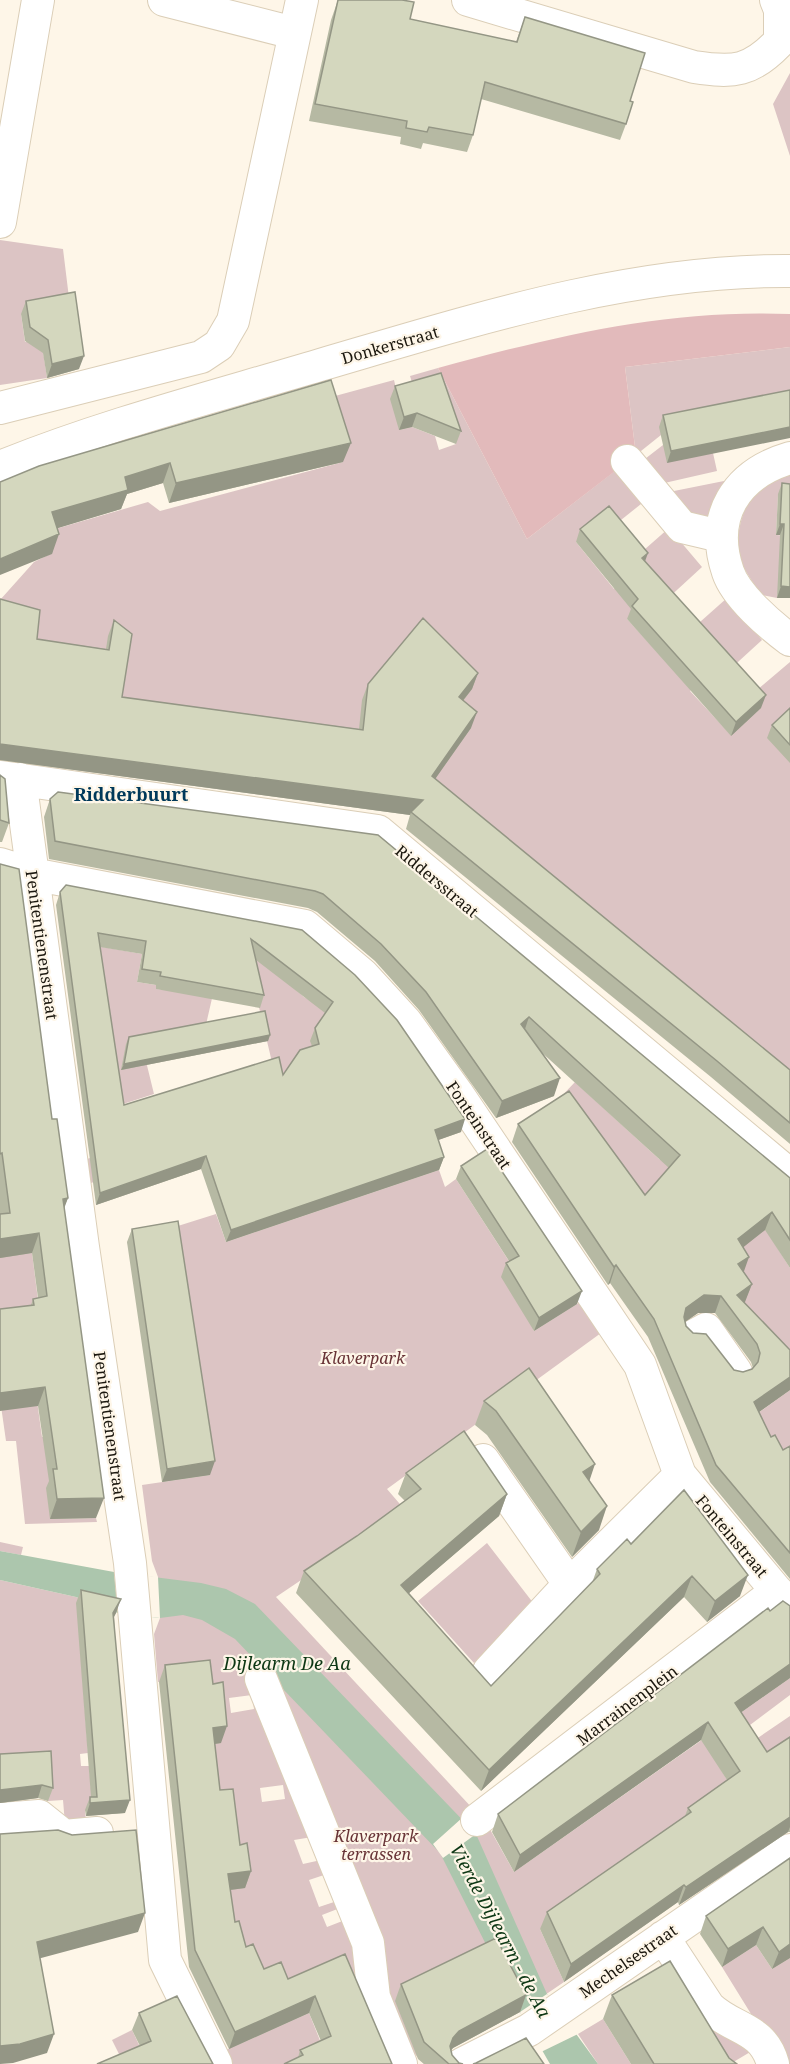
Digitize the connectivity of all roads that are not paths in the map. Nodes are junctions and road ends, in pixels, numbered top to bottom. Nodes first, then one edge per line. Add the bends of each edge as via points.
1 (38, 0) edge
2 (164, 0) edge
3 (302, 0) edge
4 (468, 0) edge
5 (776, 0) edge
6 (294, 33) junction
7 (0, 222) edge
8 (790, 271) edge
9 (0, 408) edge
10 (790, 458) edge
11 (627, 461) dead end
12 (0, 467) edge
13 (720, 536) junction
14 (790, 640) edge
15 (10, 778) edge
16 (0, 864) edge
17 (32, 874) junction
18 (790, 1175) edge
19 (695, 1335) edge
20 (736, 1372) edge
21 (472, 1445) edge
22 (681, 1475) junction
23 (570, 1585) junction
24 (783, 1599) edge
25 (489, 1671) dead end
26 (261, 1679) dead end
27 (0, 1820) edge
28 (477, 1820) dead end
29 (152, 1829) junction
30 (790, 1850) edge
31 (663, 1937) junction
32 (216, 2064) edge
33 (401, 2064) edge
34 (462, 2064) edge
35 (773, 2064) edge

1 - 7 street
2 - 6 street
3 - 6 street
4 - 5 street via 694,67 721,71 747,67 763,59 780,41 780,10
6 - 9 street via 233,321 219,345 201,357
8 - 12 street, Donkerstraat via 659,278 591,291 129,421
10 - 13 street via 745,480 726,510
11 - 13 street via 682,527
13 - 14 street via 728,574 750,604
15 - 17 street, Penitentienenstraat
15 - 18 street, Riddersstraat via 378,831
16 - 17 street, Fonteinstraat
17 - 22 street, Fonteinstraat via 305,926 363,975 406,1022 648,1360
17 - 29 street, Penitentienenstraat via 132,1574
19 - 20 street via 706,1329
21 - 23 street
22 - 23 street
22 - 24 street, Fonteinstraat
23 - 25 street
24 - 28 street, Marrainenplein
26 - 33 street via 368,1943 374,1997
27 - 29 street via 39,1816 64,1836
29 - 32 street, Penitentienenstraat via 165,1960
30 - 31 street, Mechelsestraat
31 - 34 street, Mechelsestraat via 529,2030
31 - 35 street via 709,2007 718,2016 756,2034

